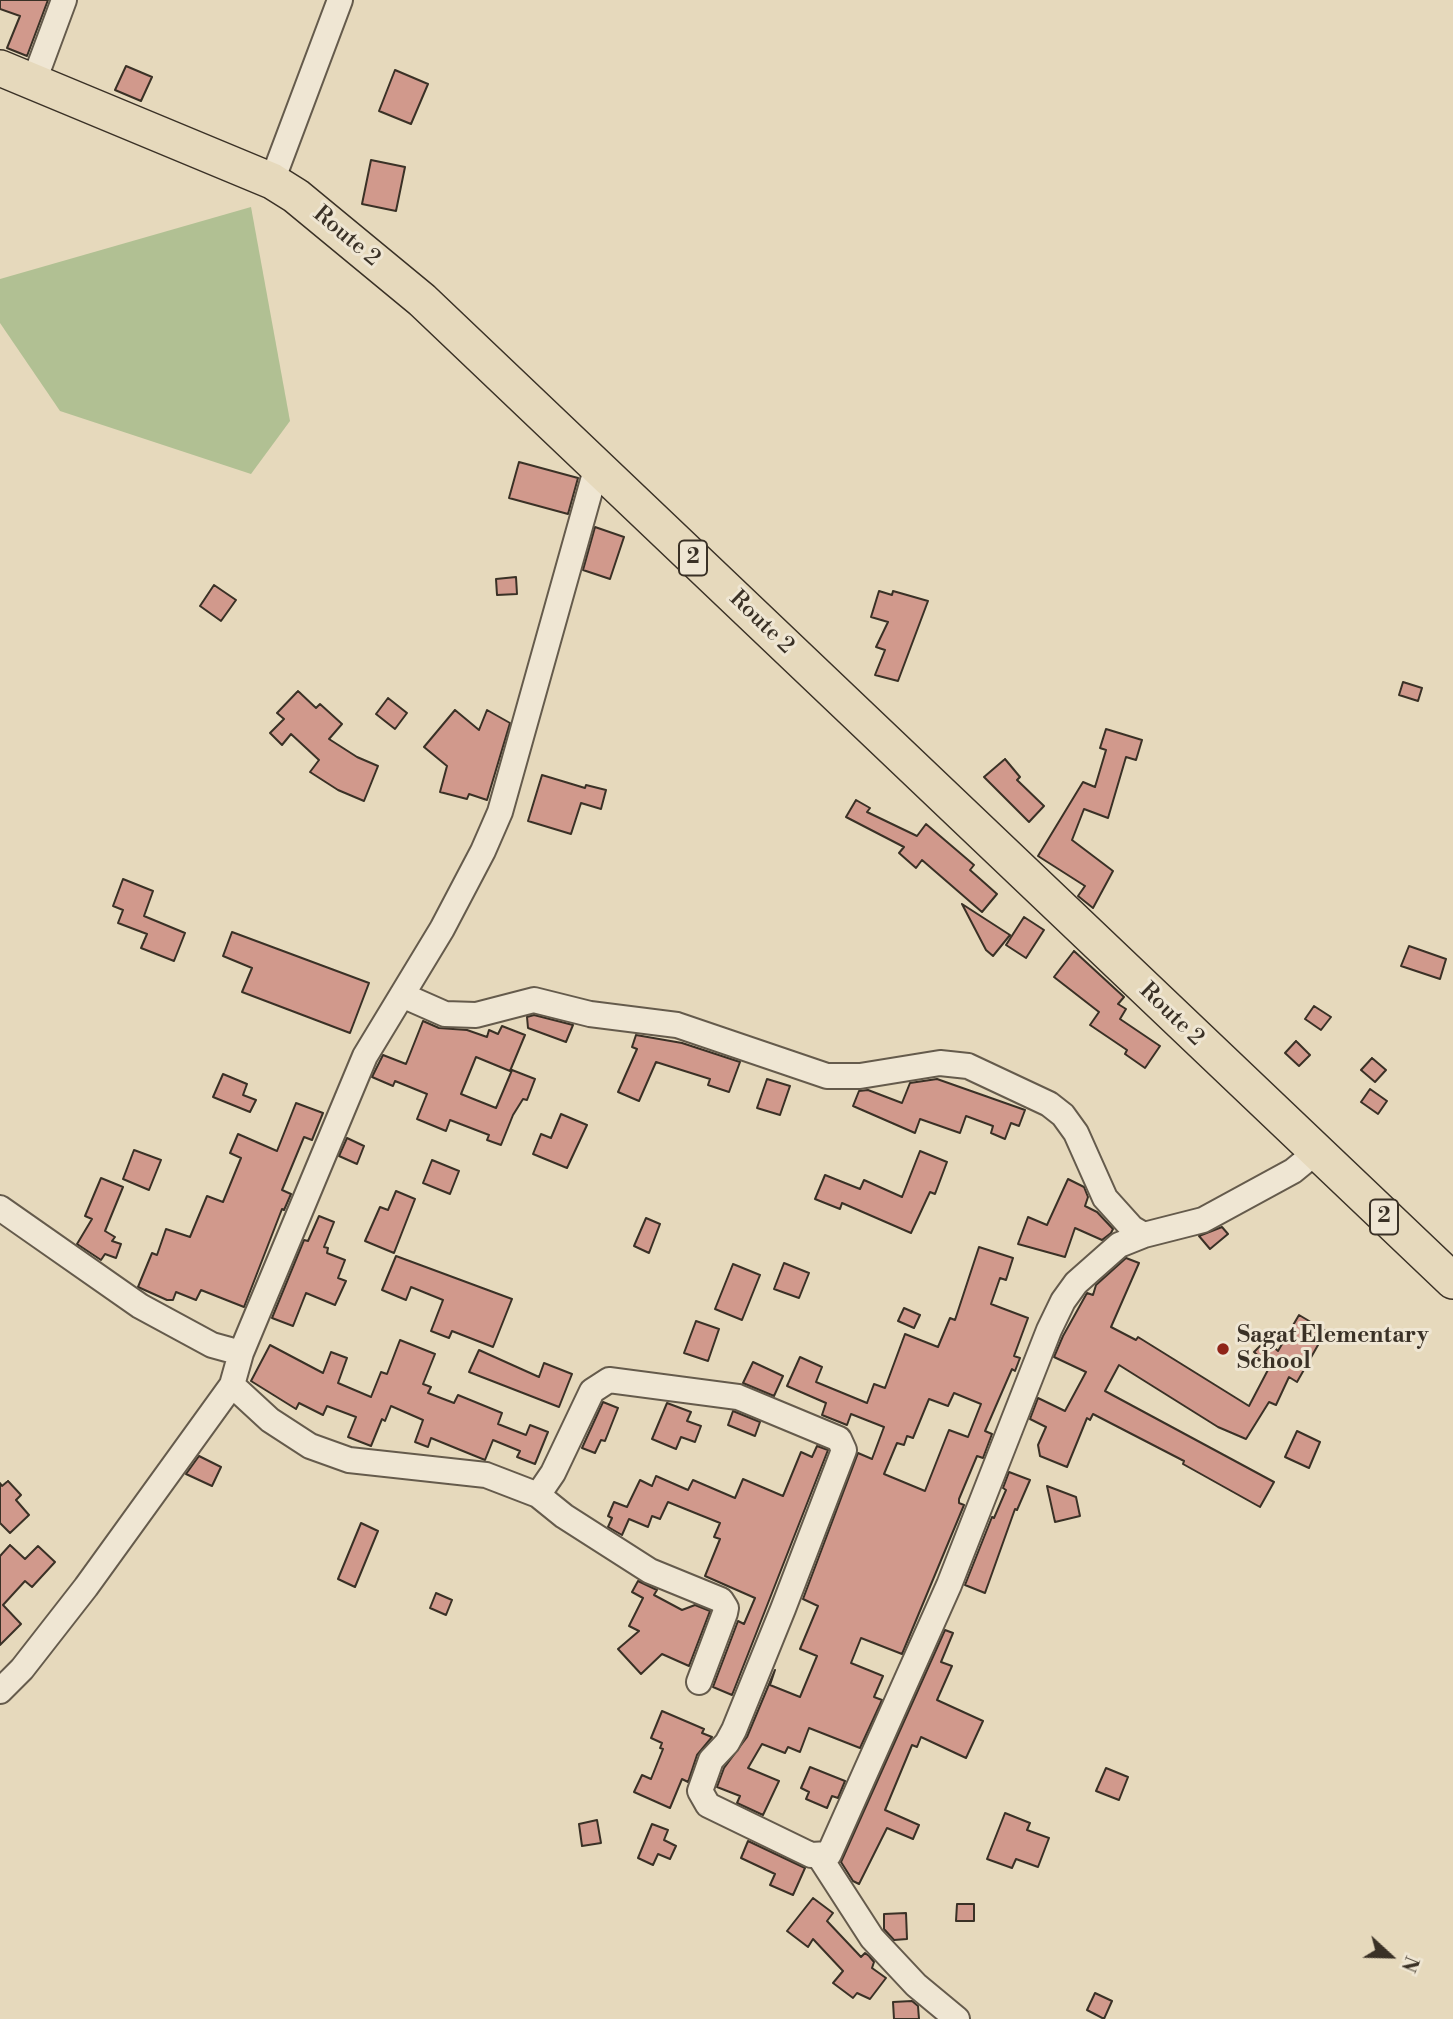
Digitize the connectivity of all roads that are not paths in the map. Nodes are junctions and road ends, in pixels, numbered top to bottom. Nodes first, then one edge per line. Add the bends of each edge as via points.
1 (64, 0) edge
2 (340, 0) edge
3 (0, 68) edge
4 (34, 81) junction
5 (272, 181) junction
6 (597, 466) junction
7 (402, 995) junction
8 (1315, 1153) junction
9 (0, 1209) edge
10 (1144, 1235) junction
11 (1453, 1282) edge
12 (241, 1353) junction
13 (232, 1385) junction
14 (538, 1495) junction
15 (699, 1682) dead end
16 (0, 1691) edge
17 (819, 1856) junction
18 (957, 2019) edge

1 - 4 street
2 - 5 street
3 - 4 highway, Route 2 / 2
4 - 5 highway, Route 2 / 2
5 - 6 highway, Route 2 / 2 via 422,300
6 - 7 street via 499,813 483,852
6 - 8 highway, Route 2 / 2
7 - 10 street via 445,1014 476,1015 534,1000 590,1014 677,1025 827,1076 860,1076 940,1063 968,1066 1063,1115 1105,1198
7 - 12 street via 365,1056
8 - 10 street via 1293,1171 1203,1220
8 - 11 highway, Route 2 / 2
9 - 12 street via 139,1306 212,1345
10 - 17 street via 1119,1245 1076,1283 1063,1301 924,1643 892,1706 832,1852
12 - 13 street
13 - 14 street via 270,1420 310,1446 349,1460 486,1475
13 - 16 street via 86,1587
14 - 15 street via 629,1560 724,1604 725,1613
14 - 17 street via 553,1474 592,1391 608,1380 738,1397 843,1444 741,1714 727,1743 711,1760 700,1791 708,1805
17 - 18 street via 872,1938 916,1985

